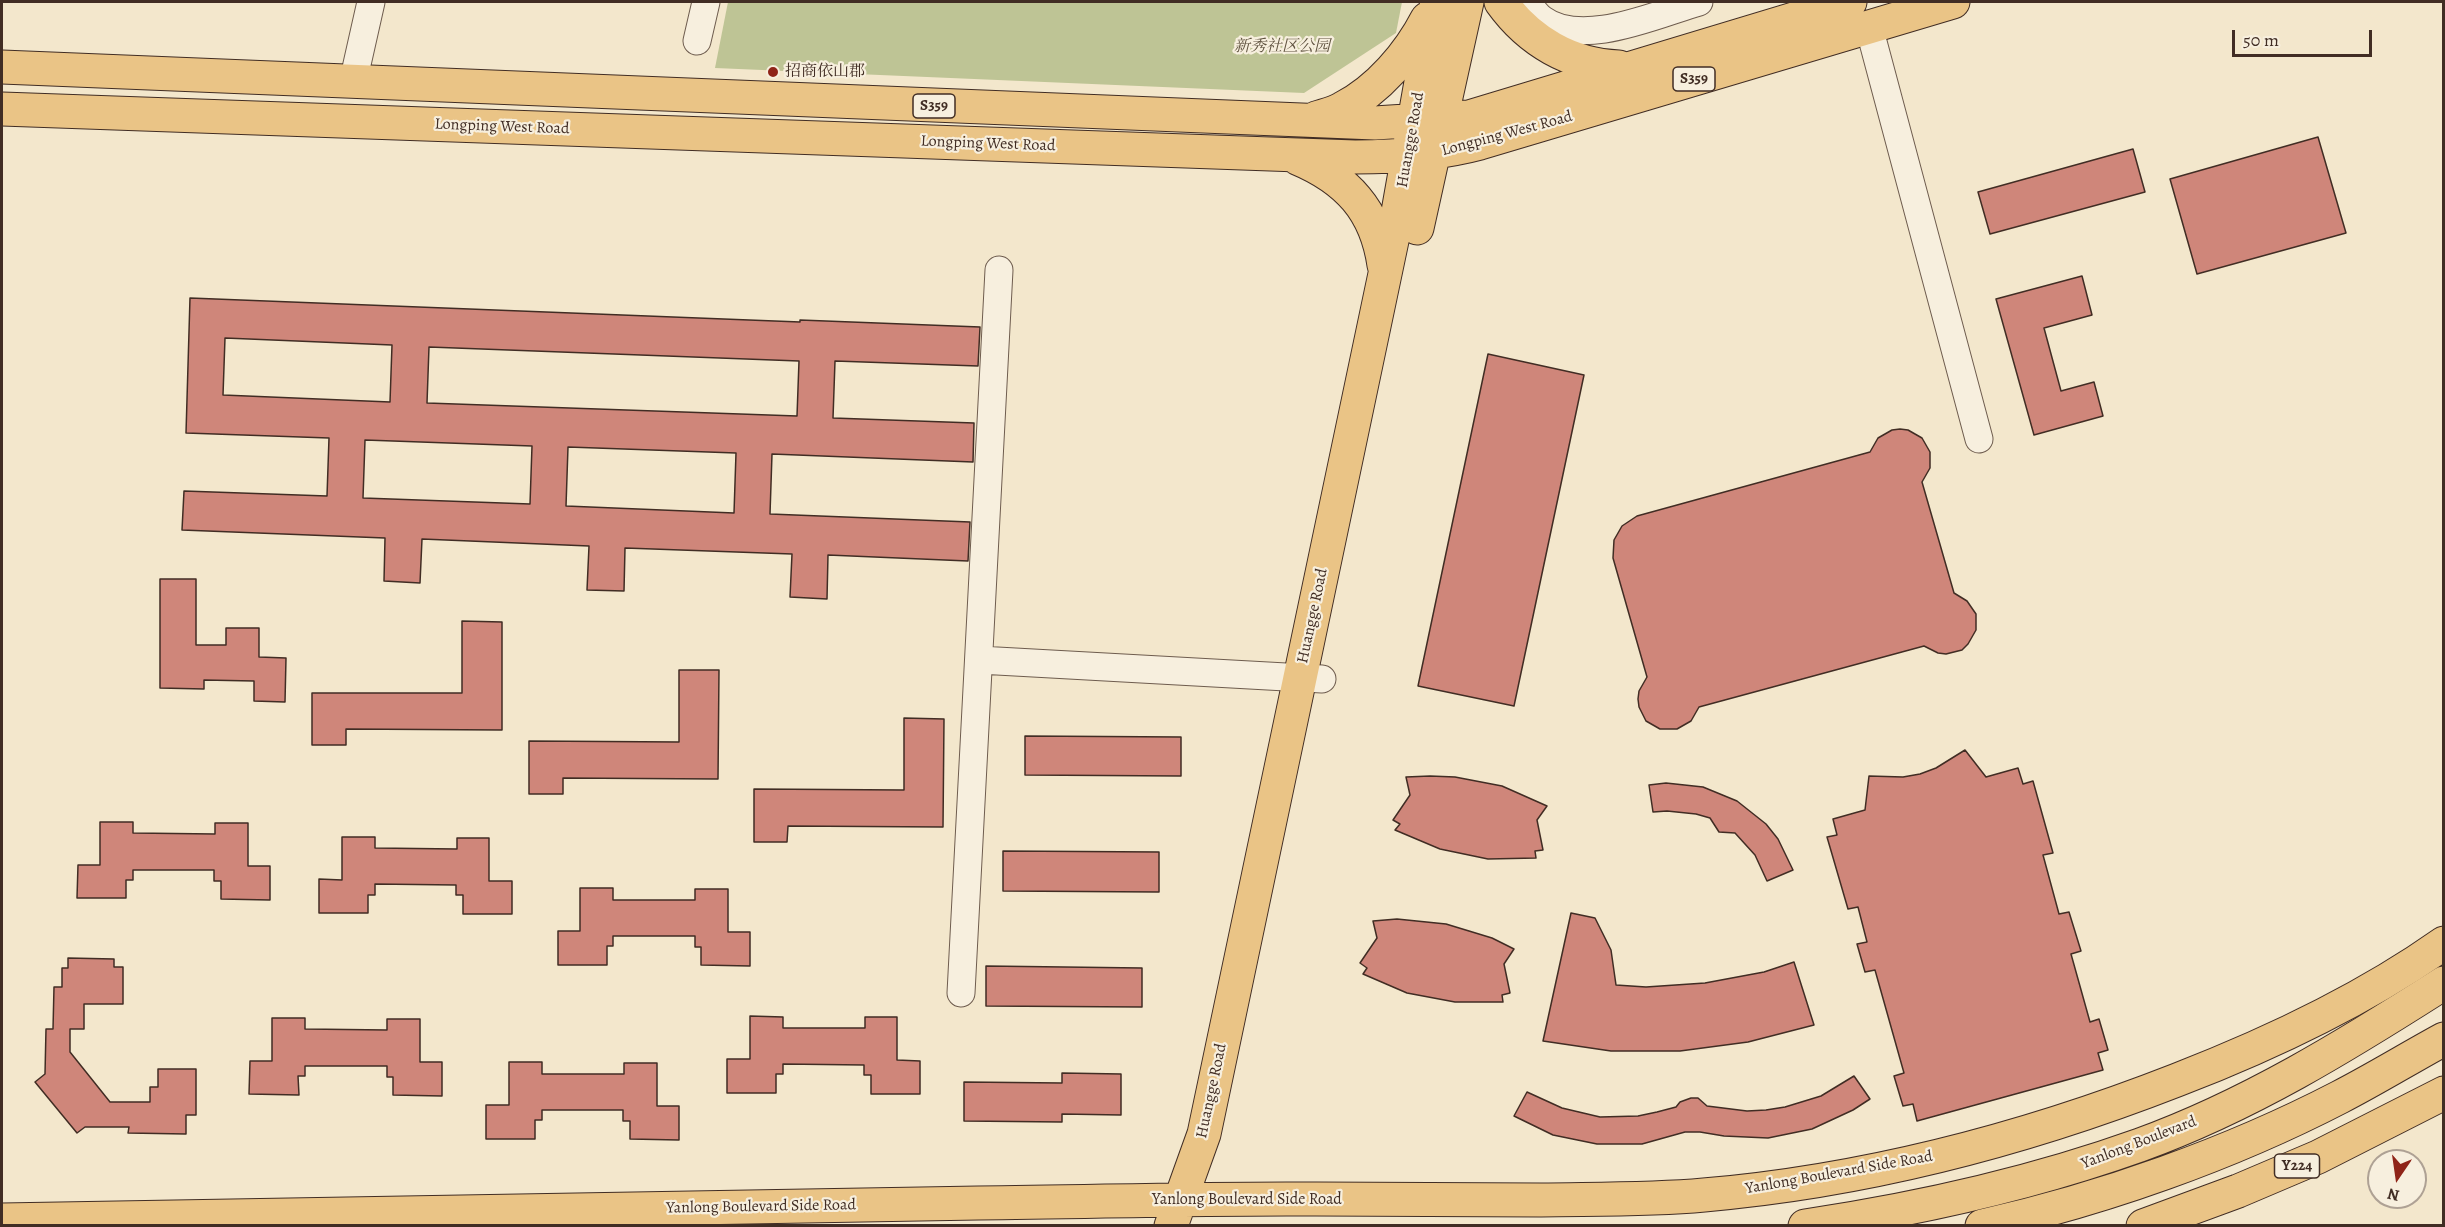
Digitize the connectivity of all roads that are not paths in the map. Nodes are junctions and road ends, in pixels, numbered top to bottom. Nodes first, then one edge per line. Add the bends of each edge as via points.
1 (371, 2) edge
2 (706, 2) edge
3 (1437, 2) edge
4 (1467, 2) edge
5 (1501, 2) edge
6 (1527, 2) edge
7 (1699, 2) edge
8 (1953, 2) edge
9 (1859, 14) edge
10 (697, 41) dead end
11 (2, 68) edge
12 (1630, 68) junction
13 (353, 82) junction
14 (450, 86) junction
15 (2, 109) edge
16 (1098, 112) junction
17 (1427, 120) junction
18 (1309, 121) junction
19 (448, 125) junction
20 (1097, 148) junction
21 (1290, 155) junction
22 (1421, 155) junction
23 (999, 270) dead end
24 (1386, 273) junction
25 (1979, 439) dead end
26 (979, 660) junction
27 (1311, 678) junction
28 (2444, 943) edge
29 (2444, 983) edge
30 (961, 993) dead end
31 (2444, 1039) edge
32 (2444, 1093) edge
33 (1402, 1200) junction
34 (960, 1203) junction
35 (1189, 1213) edge
36 (2, 1220) edge
37 (990, 1226) edge
38 (1365, 1226) edge
39 (1805, 1226) edge
40 (1982, 1226) edge
41 (2143, 1226) edge

1 - 13 street
2 - 10 street
3 - 17 main road, Huangge Road
3 - 18 main road via 1406,52 1385,76 1342,109
4 - 17 main road, Huangge Road
5 - 12 main road via 1525,31 1550,48 1575,60
6 - 7 street via 1546,22 1584,32 1606,30
8 - 9 main road, Longping West Road / S359
9 - 12 main road, Longping West Road / S359
9 - 22 main road, Longping West Road / S359 via 1480,143
9 - 25 street
11 - 13 main road, Longping West Road / S359
12 - 17 main road, Longping West Road / S359 via 1469,117
13 - 14 main road, Longping West Road / S359
14 - 16 main road, Longping West Road / S359
14 - 19 main road
15 - 19 main road, Longping West Road / S359
16 - 18 main road, Longping West Road / S359
16 - 20 main road
17 - 18 main road, Longping West Road / S359
17 - 22 main road, Huangge Road
19 - 20 main road, Longping West Road / S359
20 - 21 main road, Longping West Road / S359
21 - 22 main road, Longping West Road / S359
21 - 24 main road via 1322,168 1361,204 1381,243
22 - 24 main road, Huangge Road
22 - 27 main road, Huangge Road
23 - 26 street
24 - 27 main road, Huangge Road
26 - 27 street
26 - 30 street
27 - 35 main road, Huangge Road
28 - 33 main road, Yanlong Boulevard Side Road via 2363,994 2228,1060 2067,1120 1971,1148 1784,1186 1701,1195
29 - 39 main road, Yanlong Boulevard via 2313,1064 2233,1105 2142,1144 2066,1170 1967,1196
31 - 40 main road, Yanlong Boulevard via 2340,1097 2242,1142 2153,1176
32 - 41 main road, Y224 via 2318,1157
33 - 35 main road, Yanlong Boulevard Side Road via 1310,1199
33 - 38 main road via 1383,1208
34 - 35 main road, Yanlong Boulevard Side Road
34 - 36 main road, Yanlong Boulevard Side Road
34 - 37 main road

